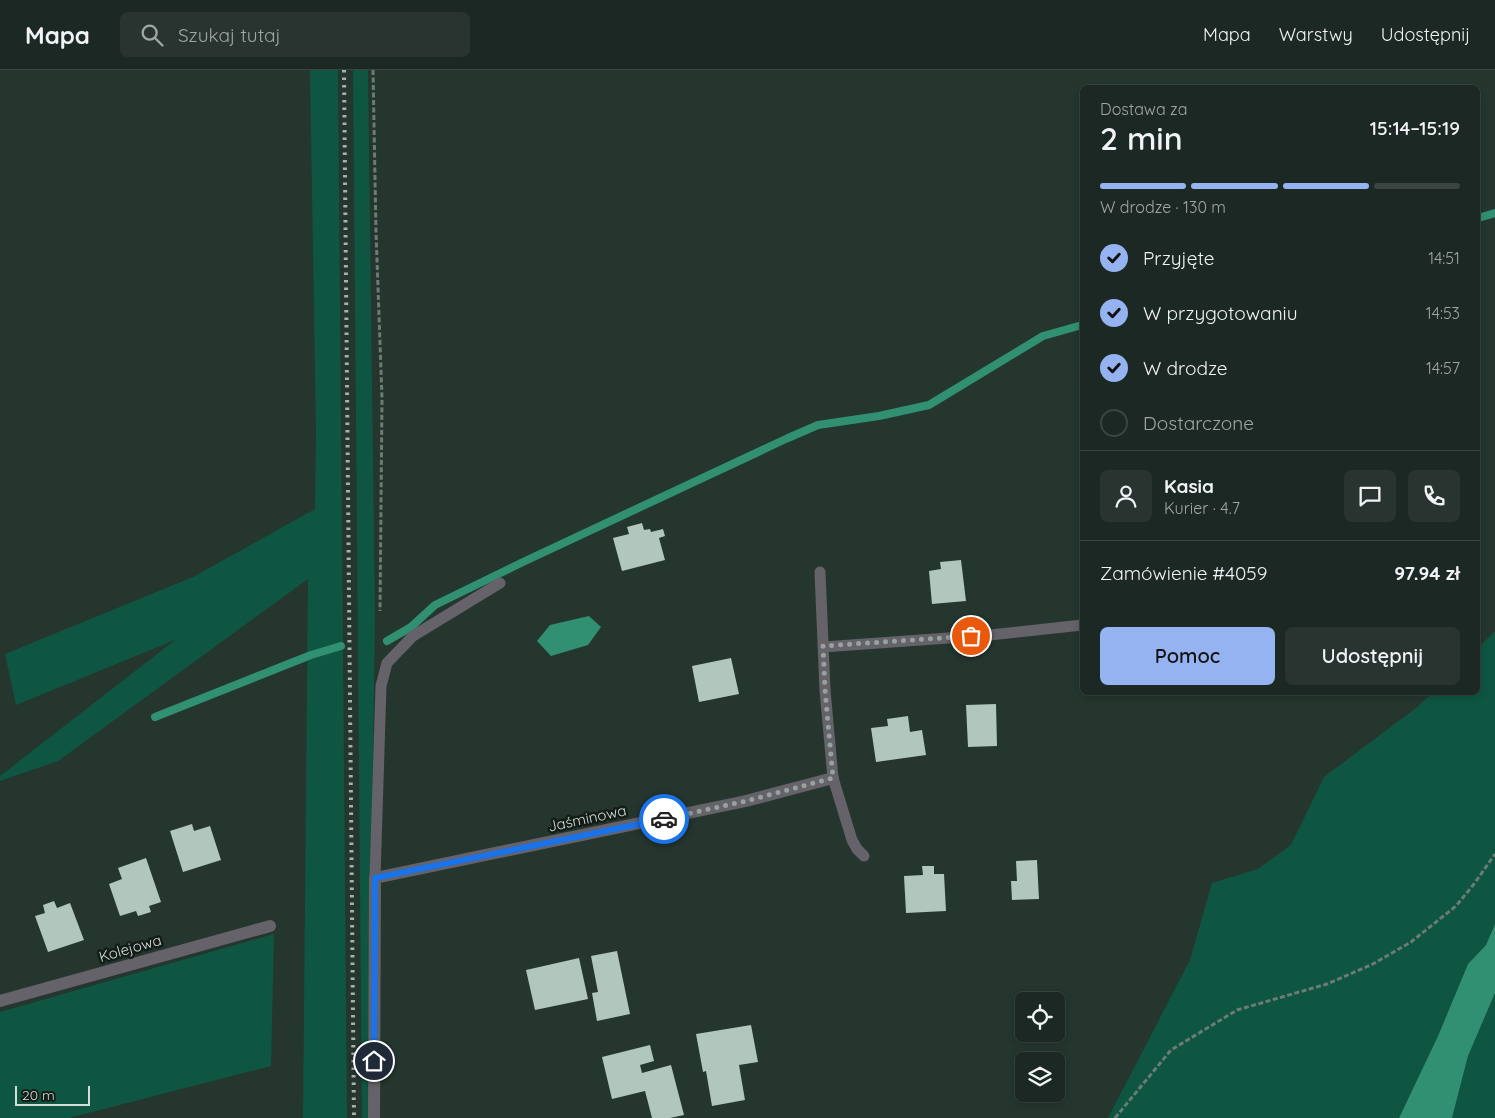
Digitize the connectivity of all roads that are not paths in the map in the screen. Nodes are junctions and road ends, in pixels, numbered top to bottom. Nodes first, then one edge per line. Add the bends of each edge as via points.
1 (820, 572) dead end
2 (500, 583) dead end
3 (1080, 625) edge
4 (823, 646) junction
5 (833, 778) junction
6 (864, 856) dead end
7 (375, 878) junction
8 (270, 926) dead end
9 (0, 1001) edge
10 (374, 1118) edge

1 - 4 lane
2 - 7 lane via 413,636 387,663 381,686
3 - 4 lane
4 - 5 lane
5 - 6 lane via 852,840
5 - 7 street, Jaśminowa via 736,803
7 - 10 street
8 - 9 street, Kolejowa

